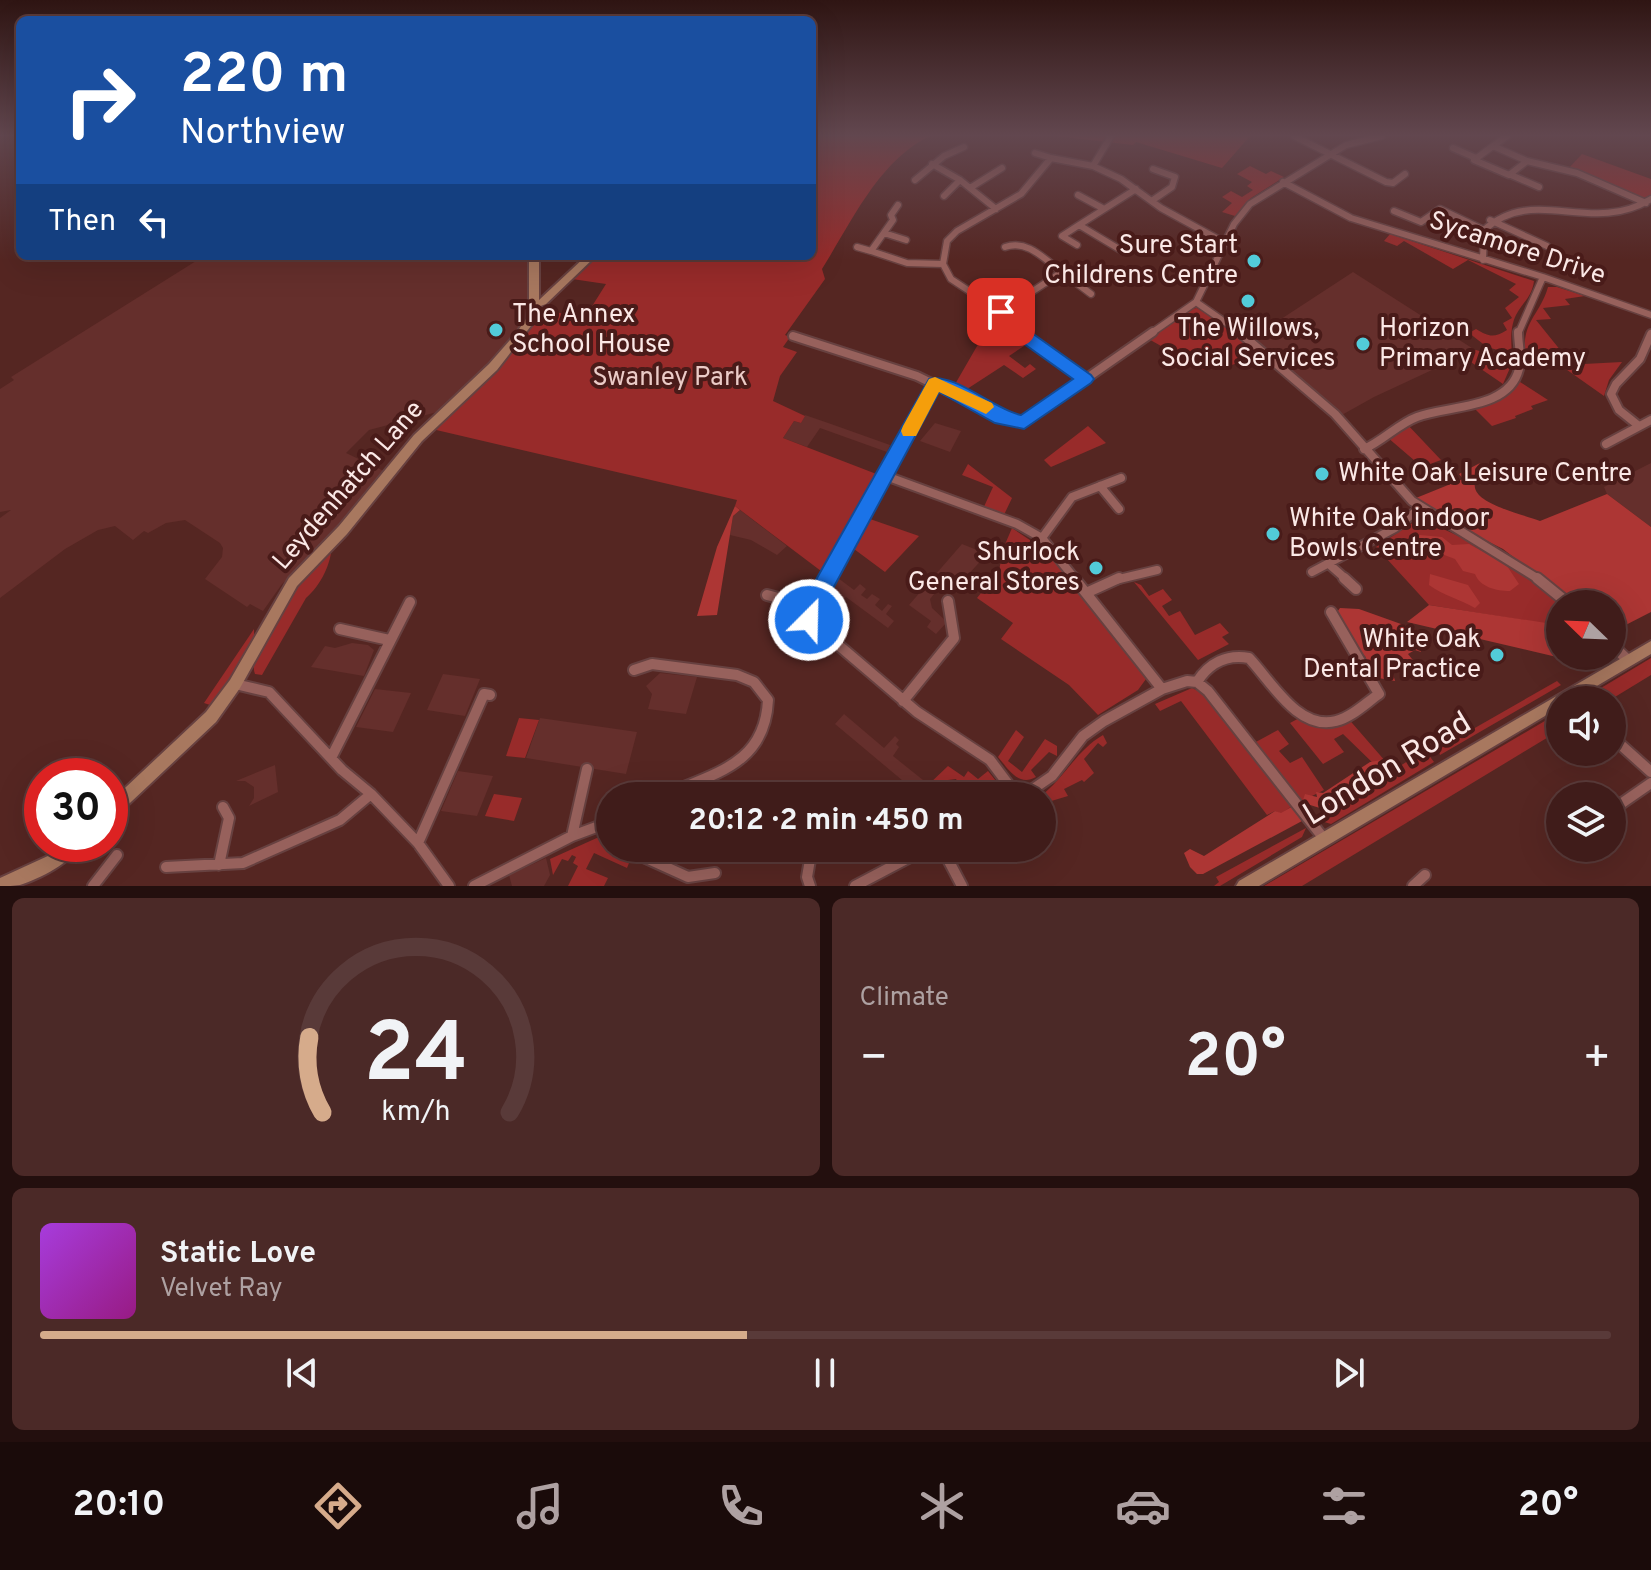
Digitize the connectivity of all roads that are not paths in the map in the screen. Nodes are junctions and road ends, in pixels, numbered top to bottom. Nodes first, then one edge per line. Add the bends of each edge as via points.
1 (918, 177) edge
2 (955, 177) edge
3 (987, 177) edge
4 (1035, 177) edge
5 (1114, 177) edge
6 (1175, 177) edge
7 (1291, 177) edge
8 (1377, 177) edge
9 (1401, 177) edge
10 (1516, 177) edge
11 (1588, 177) edge
12 (915, 180) dead end
13 (960, 180) junction
14 (1283, 182) junction
15 (1539, 187) dead end
16 (970, 188) junction
17 (1136, 189) junction
18 (1078, 195) dead end
19 (944, 196) dead end
20 (1153, 200) junction
21 (1649, 201) edge
22 (898, 205) dead end
23 (996, 209) junction
24 (1104, 209) junction
25 (1394, 211) dead end
26 (1490, 220) junction
27 (1079, 225) junction
28 (1450, 228) dead end
29 (1484, 230) junction
30 (884, 233) junction
31 (906, 240) dead end
32 (1225, 243) junction
33 (1482, 243) junction
34 (1077, 245) dead end
35 (1547, 246) dead end
36 (857, 247) dead end
37 (1005, 247) dead end
38 (871, 251) junction
39 (1124, 252) dead end
40 (534, 260) edge
41 (587, 260) edge
42 (1483, 260) junction
43 (943, 264) junction
44 (1062, 272) junction
45 (1543, 277) junction
46 (1091, 294) dead end
47 (1196, 302) junction
48 (534, 305) junction
49 (1001, 312) junction
50 (1651, 315) edge
51 (1651, 334) edge
52 (793, 336) dead end
53 (1085, 379) junction
54 (935, 383) junction
55 (1651, 420) edge
56 (1639, 426) junction
57 (1606, 444) dead end
58 (1364, 449) junction
59 (886, 476) junction
60 (1121, 478) dead end
61 (1100, 486) junction
62 (1420, 508) junction
63 (1119, 509) dead end
64 (1042, 538) junction
65 (1330, 565) junction
66 (1157, 570) dead end
67 (1312, 572) dead end
68 (1356, 589) dead end
69 (1552, 590) edge
70 (1086, 593) junction
71 (767, 595) dead end
72 (948, 601) dead end
73 (410, 602) dead end
74 (812, 607) junction
75 (1331, 612) dead end
76 (340, 629) dead end
77 (389, 640) junction
78 (1651, 647) edge
79 (1628, 660) joint
80 (634, 670) dead end
81 (1197, 682) junction
82 (235, 684) junction
83 (1586, 686) edge
84 (1162, 689) junction
85 (490, 695) dead end
86 (903, 701) junction
87 (1546, 710) edge
88 (1626, 750) edge
89 (331, 758) junction
90 (587, 769) dead end
91 (1651, 772) edge
92 (695, 782) edge
93 (1006, 782) edge
94 (1043, 782) edge
95 (1651, 783) edge
96 (371, 794) junction
97 (128, 795) edge
98 (1626, 800) edge
99 (223, 807) dead end
100 (596, 827) edge
101 (572, 836) junction
102 (1325, 840) junction
103 (418, 843) junction
104 (51, 862) edge
105 (112, 862) edge
106 (655, 862) edge
107 (810, 862) edge
108 (900, 862) edge
109 (949, 862) edge
110 (219, 865) junction
111 (166, 867) dead end
112 (715, 873) dead end
113 (1425, 875) dead end
114 (1, 886) edge
115 (93, 886) edge
116 (449, 886) edge
117 (474, 886) edge
118 (810, 886) edge
119 (855, 886) edge
120 (962, 886) edge
121 (1244, 886) edge
122 (1413, 886) edge

1 - 12 street
2 - 13 street
3 - 16 street
4 - 23 street via 1021,194
5 - 17 street
6 - 20 street via 1172,187
7 - 14 street
8 - 9 street via 1393,183
10 - 15 street
11 - 21 street
13 - 16 street
13 - 19 street
14 - 32 street via 1250,204
14 - 42 street, Sycamore Drive via 1351,218
16 - 23 street
17 - 20 street
17 - 24 street
18 - 24 street
20 - 32 street
21 - 26 street via 1620,214 1520,210
22 - 30 street
23 - 43 street via 947,241
24 - 27 street
25 - 29 street via 1421,222 1440,209
26 - 29 street
26 - 35 street
27 - 34 street via 1062,236
27 - 39 street
28 - 33 street
29 - 33 street
30 - 31 street
30 - 38 street
32 - 47 street
33 - 42 street
36 - 38 street
37 - 44 street via 1022,244
38 - 43 street via 907,263
40 - 48 street
41 - 48 street
42 - 45 street, Sycamore Drive
43 - 49 street via 951,279
44 - 46 street
44 - 49 street
45 - 50 street, Sycamore Drive
45 - 58 street via 1539,295 1517,331 1519,370 1508,388 1480,402 1416,417
47 - 53 street
47 - 58 street via 1286,370
48 - 82 street, Leydenhatch Lane via 531,320 501,358 418,438 293,582
49 - 53 street
51 - 56 street via 1640,359 1611,394 1619,410
52 - 54 street
53 - 54 street via 1024,422 1002,418
54 - 59 street
55 - 56 street
56 - 57 street
58 - 62 street
59 - 64 street
59 - 74 street
60 - 61 street
61 - 63 street
61 - 64 street via 1064,504
62 - 65 street
62 - 69 street
64 - 70 street
65 - 67 street
65 - 68 street
66 - 70 street via 1127,575
70 - 84 street
71 - 74 street
72 - 86 street via 954,638
73 - 77 street
74 - 86 street via 809,620 815,627
75 - 81 street via 1379,694 1335,721 1316,724 1298,712 1249,658 1237,655 1204,669
76 - 77 street
77 - 89 street
78 - 79 street, London Road
79 - 83 street, London Road
80 - 92 street via 652,664 737,675 754,682 768,700 767,723 742,761
81 - 84 street
81 - 102 street
82 - 89 street via 269,692
82 - 97 street, Leydenhatch Lane via 205,724
84 - 94 street via 1083,736
85 - 103 street via 484,694
86 - 93 street via 990,760
87 - 102 street, London Road
88 - 91 street
89 - 96 street
90 - 101 street
95 - 98 street
96 - 103 street
96 - 110 street via 340,820 304,837 243,863
99 - 110 street via 229,818
100 - 101 street
101 - 117 street
102 - 121 street, London Road
103 - 116 street
104 - 114 street
105 - 115 street
106 - 112 street via 688,877
107 - 118 street
108 - 119 street
109 - 120 street
110 - 111 street
113 - 122 street

